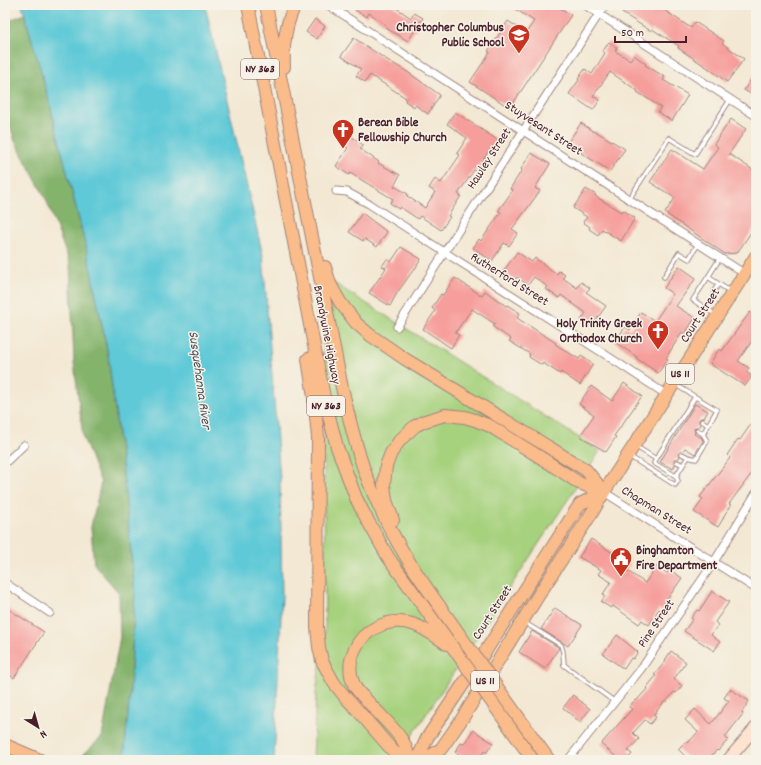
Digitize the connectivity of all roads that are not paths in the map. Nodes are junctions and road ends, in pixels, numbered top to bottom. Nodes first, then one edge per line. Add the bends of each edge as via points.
1 (248, 5) edge
2 (266, 5) edge
3 (295, 5) edge
4 (328, 5) edge
5 (585, 5) edge
6 (605, 5) edge
7 (599, 14) junction
8 (731, 99) junction
9 (288, 114) junction
10 (756, 116) edge
11 (524, 130) junction
12 (336, 191) dead end
13 (629, 199) junction
14 (306, 204) junction
15 (698, 244) junction
16 (444, 252) junction
17 (756, 256) edge
18 (720, 258) junction
19 (745, 274) junction
20 (664, 277) dead end
21 (708, 277) junction
22 (718, 284) junction
23 (714, 291) dead end
24 (303, 292) junction
25 (732, 293) junction
26 (718, 316) junction
27 (397, 327) dead end
28 (674, 383) junction
29 (667, 395) junction
30 (695, 397) junction
31 (702, 421) dead end
32 (708, 425) junction
33 (697, 430) dead end
34 (703, 434) junction
35 (24, 445) dead end
36 (631, 450) junction
37 (660, 452) junction
38 (682, 454) dead end
39 (664, 455) dead end
40 (688, 457) junction
41 (656, 458) junction
42 (677, 462) dead end
43 (5, 463) edge
44 (683, 465) junction
45 (676, 476) junction
46 (604, 492) junction
47 (756, 494) edge
48 (714, 562) junction
49 (5, 583) edge
50 (427, 588) junction
51 (756, 589) edge
52 (50, 613) dead end
53 (522, 621) junction
54 (454, 649) junction
55 (615, 702) junction
56 (756, 727) edge
57 (5, 745) edge
58 (40, 760) edge
59 (405, 760) edge
60 (410, 760) edge
61 (417, 760) edge
62 (424, 760) edge
63 (533, 760) edge
64 (549, 760) edge
65 (568, 760) edge
66 (728, 760) edge

1 - 24 main road, Brandywine Highway / NY 363
2 - 9 main road, Brandywine Highway / NY 363
3 - 9 main road via 284,37
4 - 11 street, Stuyvesant Street
5 - 7 street
6 - 7 street, Hawley Street
7 - 8 street
7 - 11 street, Hawley Street
8 - 10 street
8 - 13 lane via 695,154 669,138
9 - 14 main road, Brandywine Highway / NY 363
11 - 13 street, Stuyvesant Street
11 - 16 street, Hawley Street
12 - 16 street, Rutherford Street via 347,192 369,204
13 - 15 street, Stuyvesant Street
14 - 46 main road via 330,284 356,323 405,359 586,470
14 - 50 main road, Brandywine Highway / NY 363 via 348,417 358,450 372,491 391,530
15 - 18 street, Stuyvesant Street
15 - 20 lane via 689,260 679,253
16 - 27 street, Hawley Street
16 - 29 street, Rutherford Street
17 - 19 main road, Court Street / US 11
18 - 19 street, Stuyvesant Street
18 - 21 lane
19 - 25 main road, Court Street / US 11
21 - 22 lane
21 - 26 lane via 693,300 705,305
22 - 23 lane
22 - 25 lane
24 - 54 main road, Brandywine Highway / NY 363 via 324,397 337,447 356,498 388,557
24 - 59 main road via 318,436 317,627 322,661 346,698 393,751
25 - 26 main road, Court Street / US 11
26 - 28 main road, Court Street / US 11
28 - 29 main road, Court Street / US 11
28 - 30 lane
29 - 36 main road, Court Street / US 11
30 - 32 lane via 717,410
30 - 37 lane via 667,445
31 - 32 lane
32 - 34 lane
33 - 34 lane
34 - 40 lane via 707,441 696,459
35 - 43 street
36 - 41 lane
36 - 45 lane via 675,485 678,481
36 - 46 main road, Court Street / US 11
37 - 39 lane
37 - 41 lane
38 - 40 lane
40 - 44 lane
41 - 45 lane via 654,463
42 - 44 lane
44 - 45 lane
46 - 48 street, Chapman Street
46 - 50 main road via 579,483 490,426 475,420 445,415 420,423 403,436 391,453 385,471 385,490 396,527
46 - 53 main road, Court Street / US 11
46 - 61 main road, Court Street / US 11 via 580,504 427,738
47 - 48 street, Pine Street
48 - 51 street, Chapman Street
48 - 55 street, Pine Street via 641,669
49 - 52 street
50 - 64 main road, Brandywine Highway / NY 363, bridge
53 - 55 lane via 561,645 564,666
53 - 62 main road, Court Street / US 11 via 441,749
54 - 60 main road via 422,627 398,621 376,627 355,647 350,674 355,686 403,741
54 - 63 main road, Brandywine Highway / NY 363, bridge
55 - 65 street, Pine Street
56 - 66 street
57 - 58 main road

